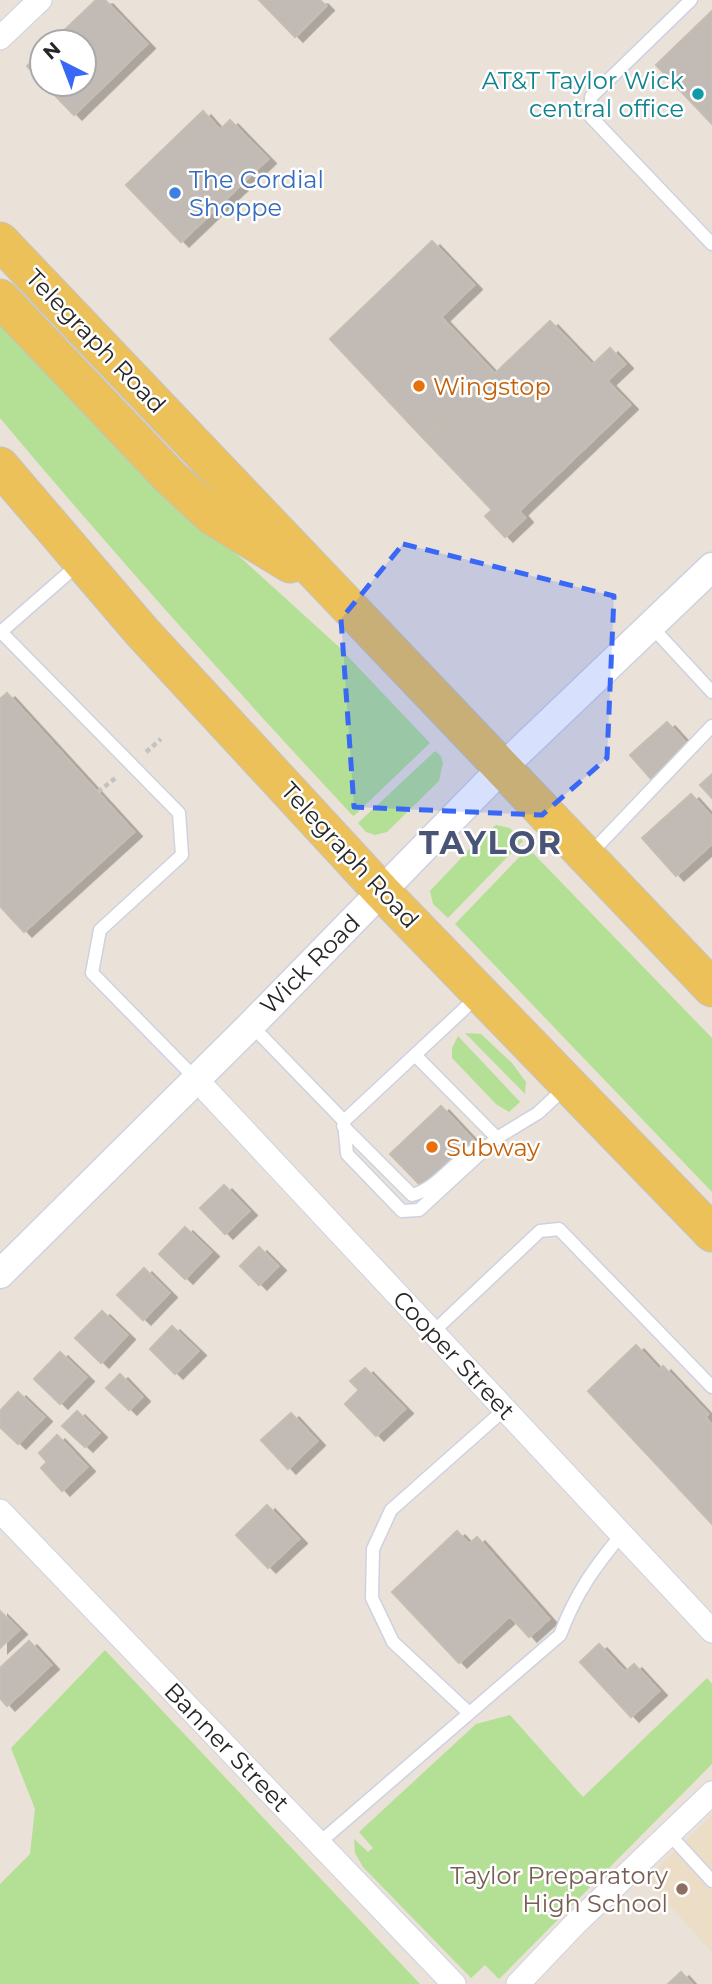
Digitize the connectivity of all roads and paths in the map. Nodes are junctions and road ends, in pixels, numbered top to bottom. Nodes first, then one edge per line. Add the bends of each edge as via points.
1 (40, 0) edge
2 (691, 0) edge
3 (0, 38) edge
4 (0, 241) edge
5 (712, 244) edge
6 (0, 298) edge
7 (0, 466) edge
8 (82, 561) junction
9 (712, 567) edge
10 (336, 593) junction
11 (651, 626) junction
12 (1, 631) edge
13 (712, 692) edge
14 (712, 726) edge
15 (503, 767) junction
16 (587, 856) junction
17 (382, 891) junction
18 (712, 988) edge
19 (480, 993) junction
20 (251, 1025) junction
21 (415, 1055) junction
22 (196, 1079) junction
23 (568, 1084) junction
24 (344, 1123) junction
25 (494, 1140) junction
26 (712, 1233) edge
27 (0, 1274) edge
28 (433, 1332) junction
29 (709, 1377) edge
30 (505, 1409) junction
31 (0, 1511) edge
32 (622, 1534) junction
33 (712, 1631) edge
34 (470, 1713) junction
35 (712, 1793) edge
36 (669, 1834) junction
37 (319, 1843) junction
38 (710, 1874) edge
39 (454, 1984) edge
40 (518, 1984) edge

1 - 3 street
2 - 5 lane via 591,97 591,117
4 - 10 main road, Telegraph Road
6 - 10 main road via 170,478 212,516
7 - 8 main road, Telegraph Road
8 - 12 lane
8 - 17 main road, Telegraph Road
9 - 11 street, Wick Road
10 - 15 main road, Telegraph Road
11 - 13 lane
11 - 15 street, Wick Road
12 - 22 lane via 179,813 182,855 100,930 92,973
14 - 16 lane
15 - 16 main road, Telegraph Road
15 - 17 street, Wick Road
16 - 18 main road, Telegraph Road
17 - 19 main road, Telegraph Road
17 - 20 street, Wick Road
19 - 21 lane
19 - 23 main road, Telegraph Road
20 - 22 street, Wick Road
20 - 24 lane
21 - 24 lane
21 - 25 lane
22 - 27 street, Wick Road
22 - 28 street, Cooper Street
23 - 25 lane via 538,1114
23 - 26 main road, Telegraph Road
24 - 25 lane via 412,1195 426,1191 468,1152
24 - 25 lane via 347,1154 402,1210 419,1210
28 - 29 lane via 540,1231 559,1229
28 - 30 street, Cooper Street
30 - 32 street, Cooper Street
30 - 34 lane via 391,1510 373,1549 372,1598 393,1642
31 - 37 street, Banner Street
32 - 33 street, Cooper Street
32 - 34 lane via 579,1591 560,1635
34 - 37 lane
35 - 36 street
36 - 38 lane
36 - 40 street
37 - 39 street, Banner Street

